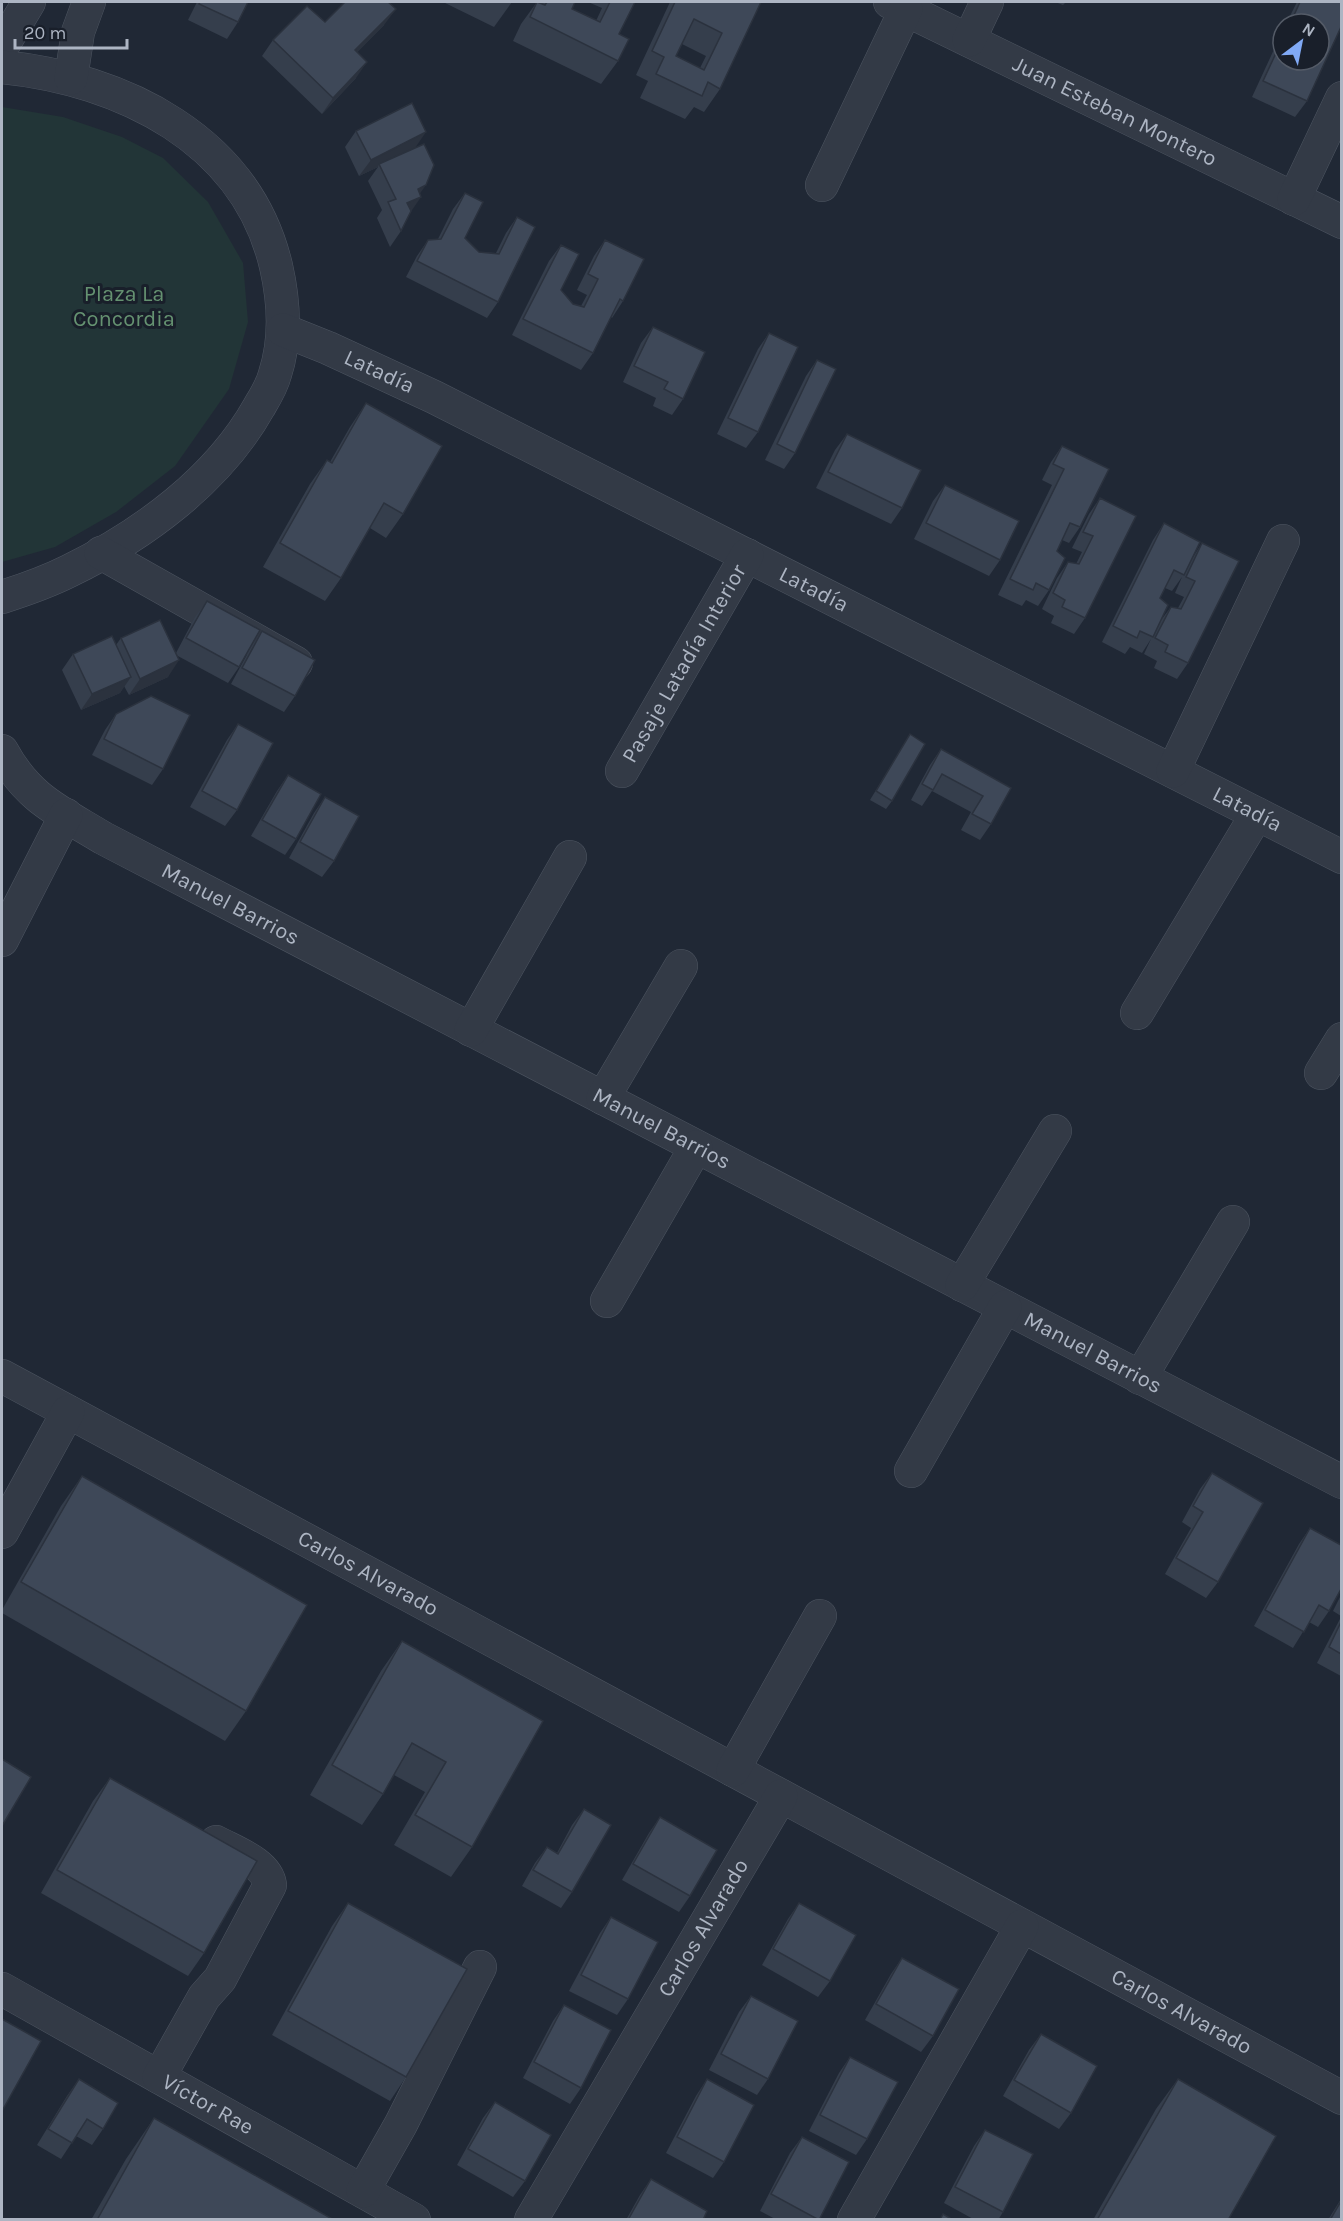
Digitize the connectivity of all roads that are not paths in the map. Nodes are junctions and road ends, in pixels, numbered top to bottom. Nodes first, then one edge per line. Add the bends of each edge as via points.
1 (29, 2) edge
2 (89, 2) edge
3 (987, 2) edge
4 (898, 5) edge
5 (969, 40) junction
6 (2, 47) edge
7 (2, 67) edge
8 (71, 78) junction
9 (1341, 98) edge
10 (822, 185) dead end
11 (1294, 199) junction
12 (1341, 222) edge
13 (283, 330) junction
14 (1283, 541) dead end
15 (101, 554) junction
16 (747, 555) junction
17 (3, 598) edge
18 (301, 666) edge
19 (2, 751) edge
20 (622, 771) dead end
21 (1173, 771) junction
22 (1257, 814) junction
23 (66, 815) junction
24 (570, 857) dead end
25 (1341, 857) edge
26 (2, 940) edge
27 (681, 966) dead end
28 (1137, 1013) dead end
29 (471, 1030) junction
30 (1341, 1039) edge
31 (1321, 1073) dead end
32 (603, 1098) junction
33 (1055, 1131) dead end
34 (696, 1147) junction
35 (1233, 1222) dead end
36 (962, 1285) junction
37 (607, 1301) dead end
38 (1005, 1307) junction
39 (2, 1376) edge
40 (1140, 1377) junction
41 (68, 1412) junction
42 (911, 1471) dead end
43 (1341, 1482) edge
44 (2, 1532) edge
45 (820, 1616) dead end
46 (733, 1770) junction
47 (781, 1796) junction
48 (195, 1830) edge
49 (1022, 1926) junction
50 (480, 1968) dead end
51 (2, 1989) edge
52 (159, 2077) junction
53 (1341, 2098) edge
54 (363, 2191) junction
55 (414, 2220) edge
56 (531, 2220) edge
57 (854, 2220) edge

1 - 6 street
2 - 8 street via 78,32
3 - 5 street
4 - 5 street, Juan Esteban Montero
4 - 10 street
5 - 11 street, Juan Esteban Montero
7 - 8 street
8 - 13 street via 158,114 207,149 228,171 247,195 273,254
9 - 11 street
11 - 12 street, Juan Esteban Montero
13 - 15 street via 275,374 253,418 220,462 153,520
13 - 16 street, Latadía via 434,397
14 - 21 street
15 - 17 street via 62,575
15 - 18 street
16 - 20 street, Pasaje Latadía Interior
16 - 21 street, Latadía
19 - 23 street, Manuel Barrios via 20,781 49,807
21 - 22 street, Latadía
22 - 25 street, Latadía
22 - 28 street
23 - 26 street
23 - 29 street, Manuel Barrios
24 - 29 street
27 - 32 street
29 - 32 street, Manuel Barrios
30 - 31 street
32 - 34 street, Manuel Barrios
33 - 36 street
34 - 36 street, Manuel Barrios
34 - 37 street
35 - 40 street
36 - 38 street, Manuel Barrios
38 - 40 street, Manuel Barrios
38 - 42 street
39 - 41 street, Carlos Alvarado
40 - 43 street, Manuel Barrios
41 - 44 street
41 - 46 street, Carlos Alvarado
45 - 46 street
46 - 47 street, Carlos Alvarado
47 - 49 street, Carlos Alvarado
47 - 56 street, Carlos Alvarado
48 - 52 street via 263,1869 270,1885 220,1979 204,1997
49 - 53 street, Carlos Alvarado
49 - 57 street
50 - 54 street
51 - 52 street, Víctor Rae
52 - 54 street, Víctor Rae
54 - 55 street, Víctor Rae

